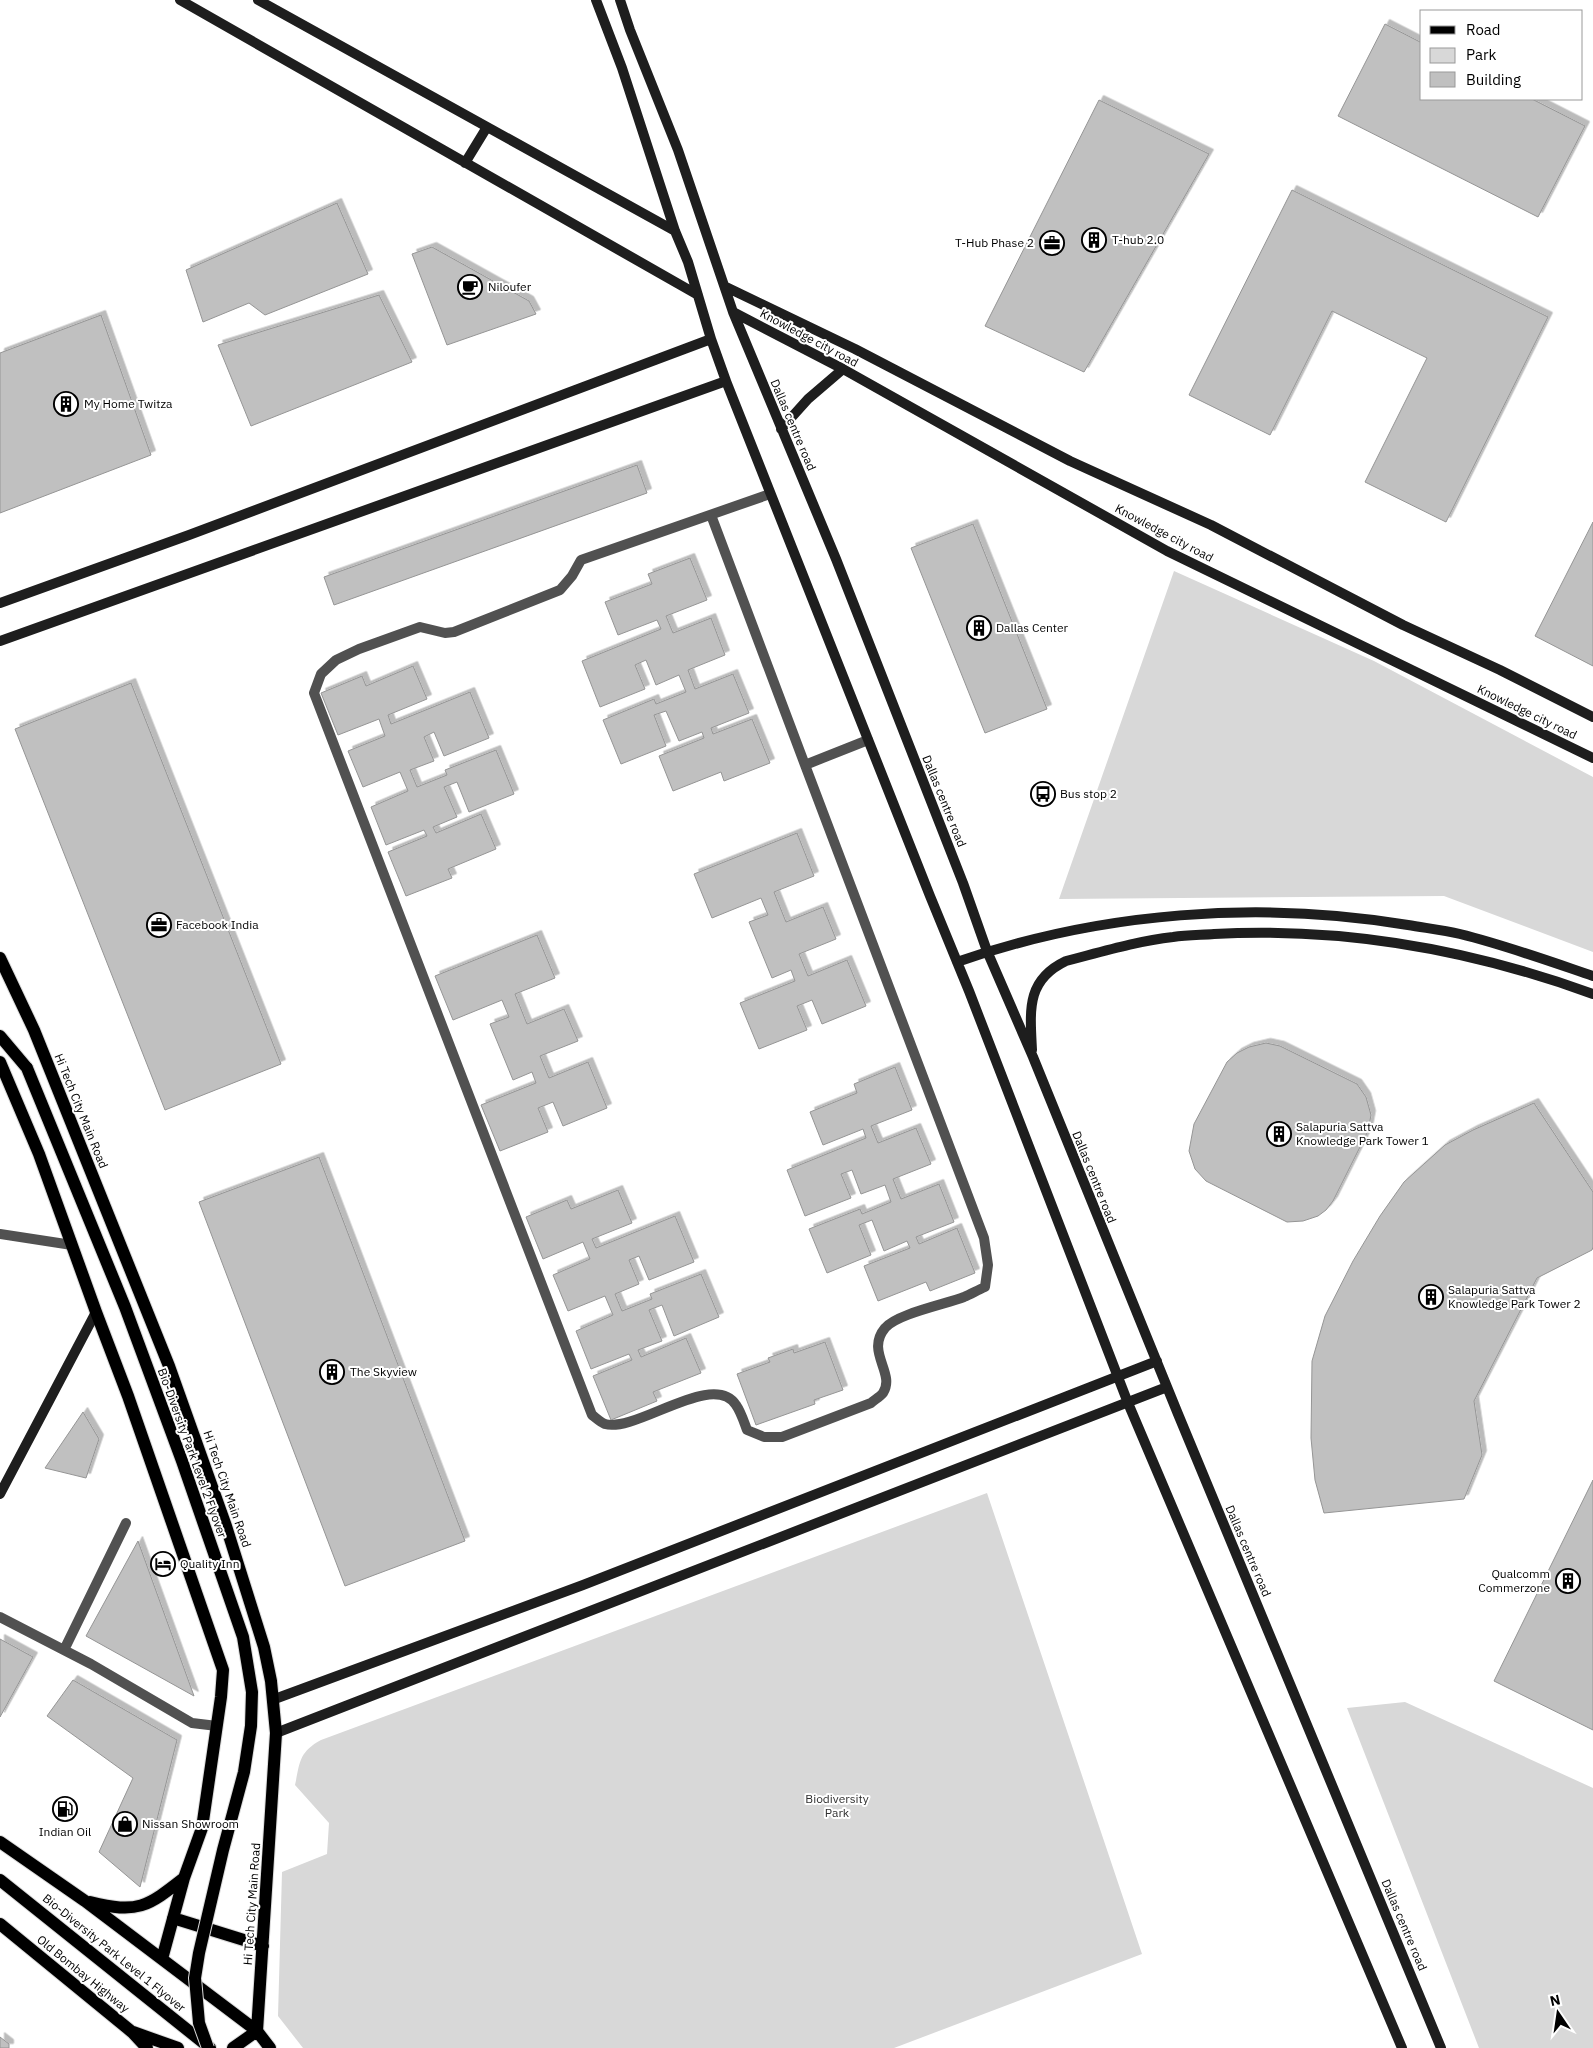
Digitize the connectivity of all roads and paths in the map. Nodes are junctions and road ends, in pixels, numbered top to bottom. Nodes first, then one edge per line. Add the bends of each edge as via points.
1 (180, 0) edge
2 (258, 0) edge
3 (596, 0) edge
4 (620, 0) edge
5 (487, 127) junction
6 (465, 163) junction
7 (675, 231) junction
8 (726, 287) junction
9 (698, 295) junction
10 (733, 312) junction
11 (711, 339) junction
12 (843, 369) junction
13 (726, 381) junction
14 (781, 429) junction
15 (770, 494) junction
16 (711, 515) junction
17 (0, 602) edge
18 (0, 641) edge
19 (1593, 717) edge
20 (868, 740) junction
21 (1593, 758) edge
22 (805, 765) junction
23 (987, 951) junction
24 (0, 958) edge
25 (957, 962) junction
26 (1593, 976) edge
27 (1593, 994) edge
28 (0, 1036) edge
29 (1033, 1057) junction
30 (0, 1062) edge
31 (0, 1234) edge
32 (72, 1245) junction
33 (96, 1312) junction
34 (1157, 1361) junction
35 (1119, 1376) junction
36 (1167, 1388) junction
37 (1128, 1403) junction
38 (0, 1494) edge
39 (126, 1523) dead end
40 (0, 1616) edge
41 (64, 1650) junction
42 (272, 1700) junction
43 (217, 1726) junction
44 (276, 1733) junction
45 (0, 1842) edge
46 (184, 1878) junction
47 (0, 1880) edge
48 (86, 1901) junction
49 (173, 1918) junction
50 (0, 1924) edge
51 (263, 1946) junction
52 (162, 1959) junction
53 (257, 2031) junction
54 (132, 2032) junction
55 (147, 2048) edge
56 (178, 2048) edge
57 (209, 2048) edge
58 (232, 2048) edge
59 (270, 2048) edge
60 (1402, 2048) edge
61 (1441, 2048) edge

1 - 6 street
2 - 5 street
3 - 7 street via 622,68
4 - 8 street, Dallas centre road
5 - 6 street
5 - 7 street
6 - 9 street
7 - 9 street
8 - 10 street, Dallas centre road
8 - 19 street, Knowledge city road via 855,349 1070,462 1211,525 1403,625
9 - 11 street
10 - 12 street, Knowledge city road
10 - 14 street, Dallas centre road
11 - 13 street
11 - 17 street via 189,535
12 - 14 street via 808,399
12 - 21 street, Knowledge city road via 1167,551
13 - 15 street
13 - 18 street
14 - 23 street, Dallas centre road via 836,559
15 - 16 street
15 - 20 street
16 - 22 street
16 - 22 street via 581,560 560,590 454,632 445,634 420,627 359,649 336,660 321,674 314,693 592,1415 605,1424 624,1423 710,1394 736,1404 747,1430 764,1437 782,1437 871,1403 883,1393 887,1379 877,1342 886,1327 898,1319 985,1287 988,1265 984,1238
20 - 22 street
20 - 25 street
23 - 25 street
23 - 26 street via 1047,936 1144,920 1184,915 1274,912 1358,917 1460,934
23 - 29 street, Dallas centre road
24 - 42 main road, Hi Tech City Main Road via 34,1030 168,1366 226,1526 261,1638
25 - 35 street
27 - 29 street via 1510,967 1423,948 1355,938 1294,933 1173,936 1066,961 1042,977 1035,990 1031,1026
28 - 57 main road, Bio-Diversity Park Level 2 Flyover, bridge via 27,1068 125,1307 243,1637 252,1692 251,1726 244,1772 218,1869 195,1978 199,2023
29 - 34 street, Dallas centre road
30 - 32 main road via 39,1154
31 - 32 street
32 - 33 main road
33 - 38 street
33 - 43 main road via 223,1670
34 - 35 street
34 - 36 street, Dallas centre road
35 - 37 street
35 - 42 street via 584,1584
36 - 37 street
36 - 61 street, Dallas centre road
37 - 44 street
37 - 60 street
39 - 41 street
40 - 41 street
41 - 43 street via 192,1723
42 - 44 main road, Hi Tech City Main Road
43 - 46 main road via 202,1828
44 - 51 main road, Hi Tech City Main Road
45 - 48 main road
46 - 48 main road via 156,1901 137,1907 112,1908
46 - 49 main road
47 - 57 main road, Bio-Diversity Park Level 1 Flyover
48 - 52 main road
49 - 51 main road
49 - 52 main road
50 - 54 main road, Old Bombay Highway
51 - 53 main road, Hi Tech City Main Road
52 - 53 main road
53 - 58 main road
53 - 59 main road
54 - 55 main road, Old Bombay Highway
54 - 56 main road

